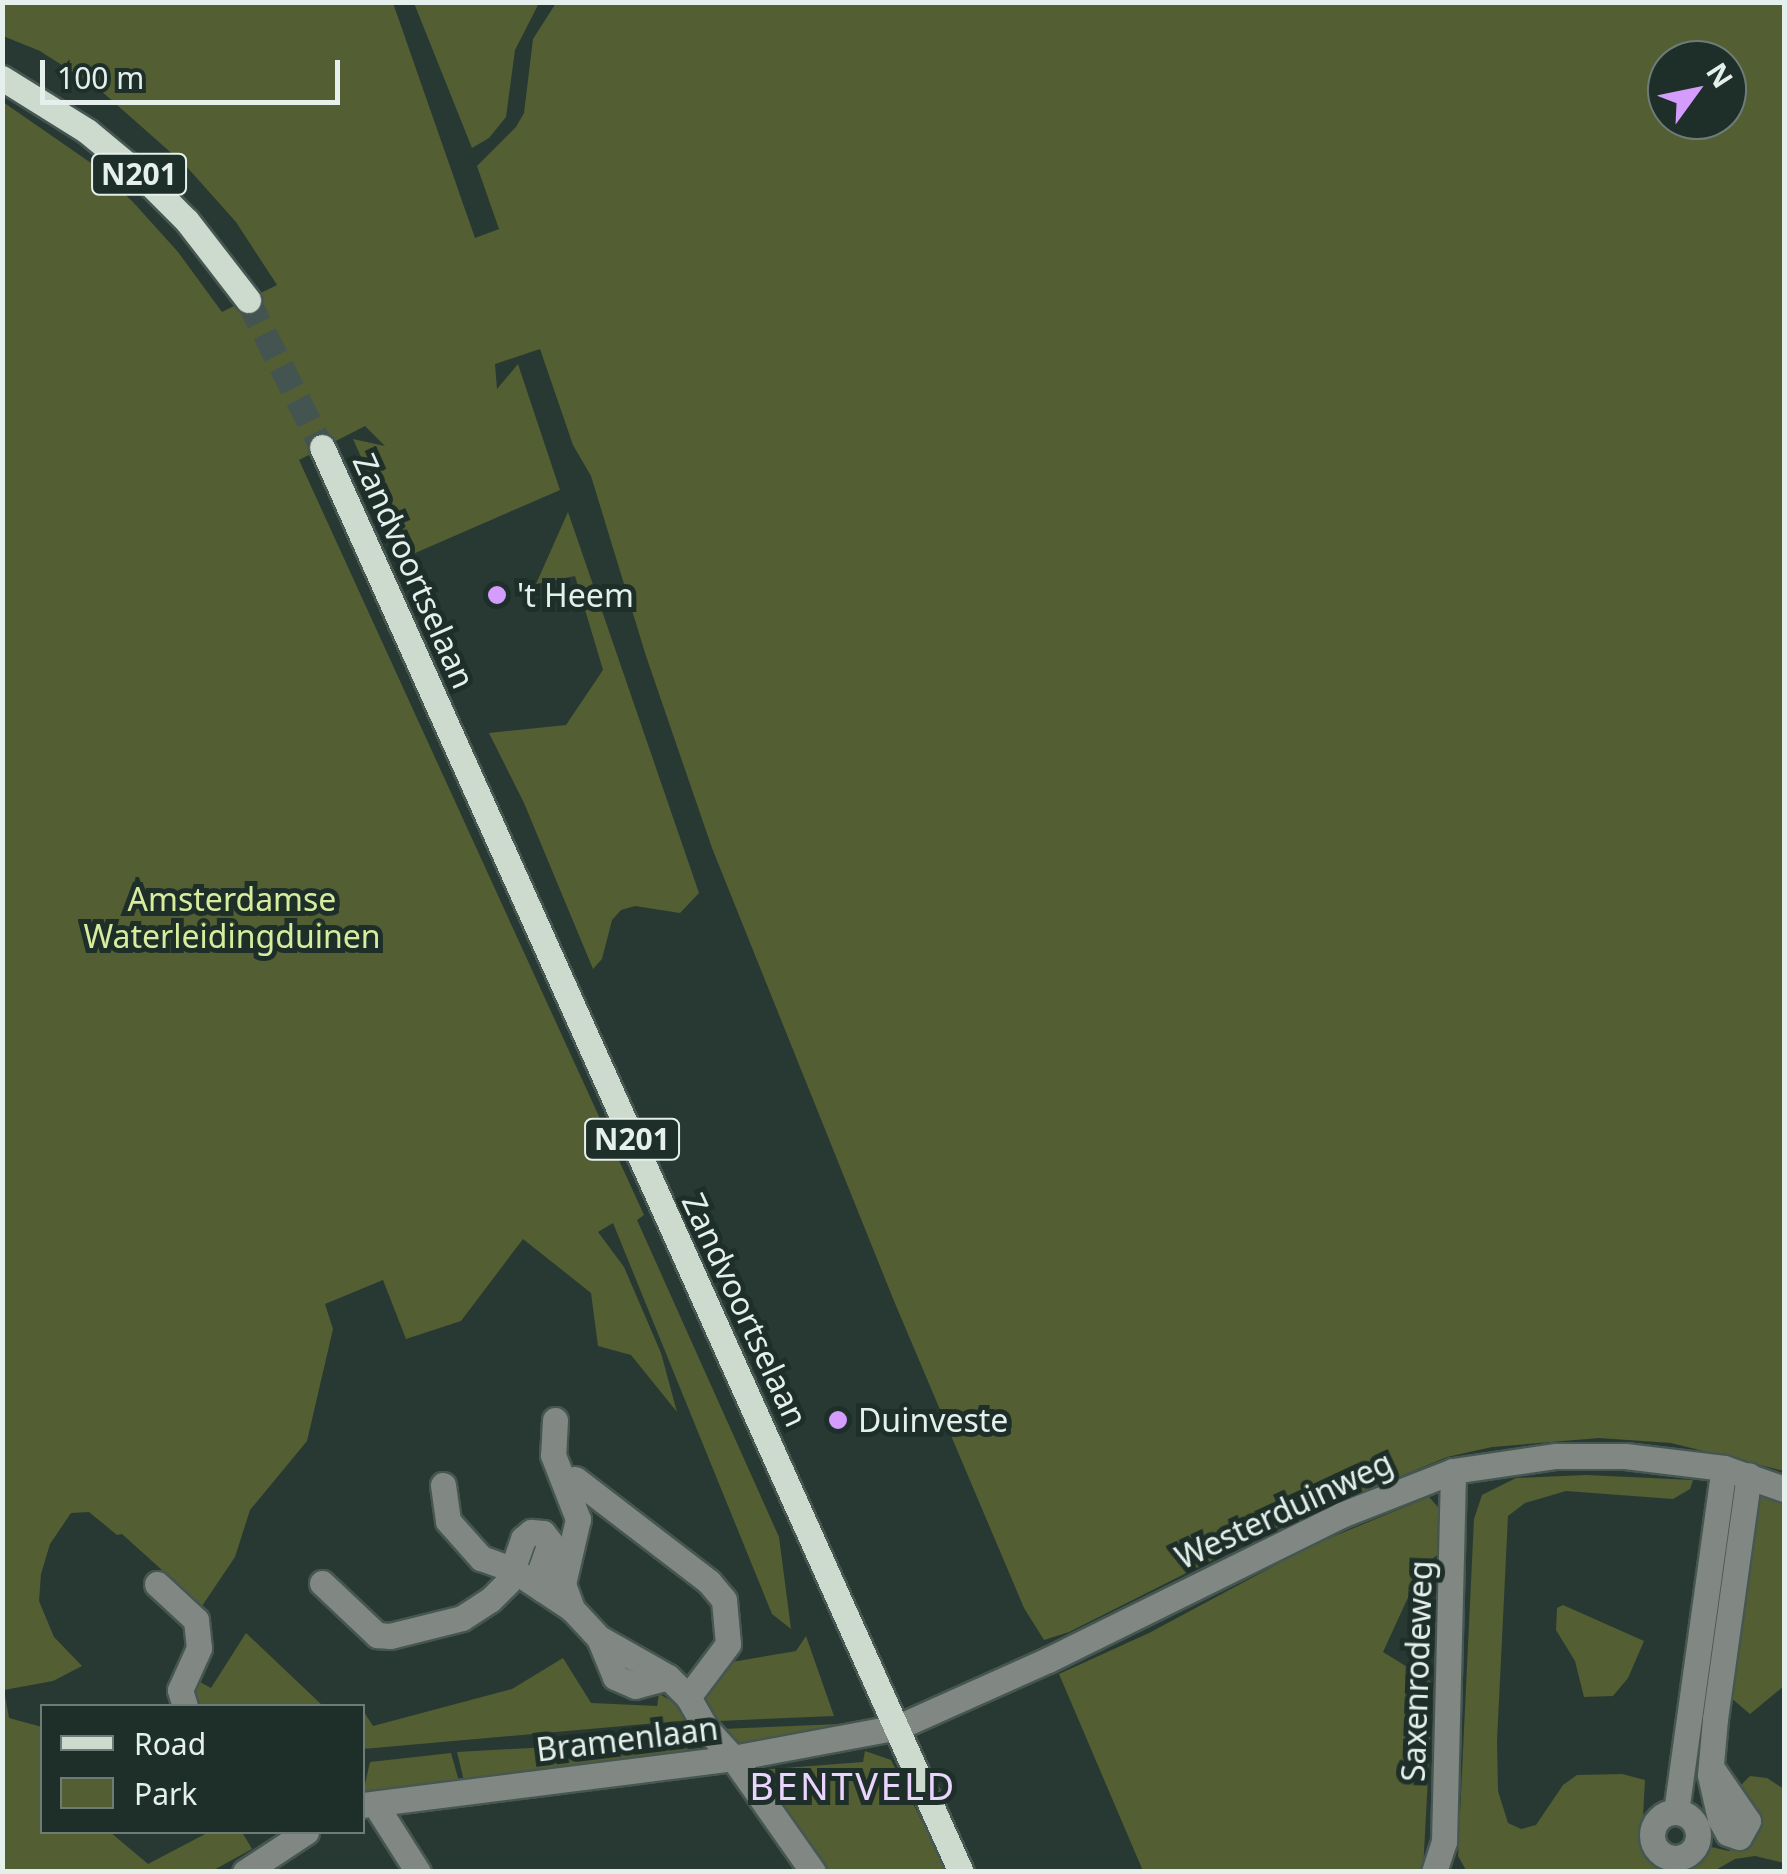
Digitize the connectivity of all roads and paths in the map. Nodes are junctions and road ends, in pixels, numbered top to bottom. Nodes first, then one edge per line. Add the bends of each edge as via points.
1 (2, 78) edge
2 (248, 300) tunnel mouth
3 (322, 448) tunnel mouth
4 (555, 1420) dead end
5 (1724, 1468) junction
6 (1453, 1471) junction
7 (1749, 1475) junction
8 (575, 1479) dead end
9 (443, 1485) dead end
10 (1784, 1489) edge
11 (512, 1570) junction
12 (322, 1583) dead end
13 (157, 1584) dead end
14 (543, 1590) junction
15 (572, 1609) junction
16 (688, 1697) junction
17 (184, 1704) edge
18 (898, 1727) junction
19 (733, 1758) junction
20 (1711, 1767) dead end
21 (369, 1804) edge
22 (1676, 1812) dead end
23 (303, 1834) edge
24 (245, 1872) edge
25 (418, 1872) edge
26 (813, 1872) edge
27 (962, 1872) edge
28 (1434, 1872) edge

1 - 2 main road, N201 via 86,131 145,179 199,234
3 - 18 main road, Zandvoortselaan / N201
4 - 15 street via 553,1455 578,1519 563,1584
5 - 6 street, Westerduinweg via 1556,1456
5 - 7 street, Westerduinweg
5 - 22 street
6 - 18 street, Westerduinweg via 1341,1515
6 - 28 street, Saxenrodeweg via 1444,1842
7 - 10 street, Westerduinweg
7 - 20 street
8 - 16 street via 724,1600 728,1644
9 - 11 street via 448,1521 481,1558
11 - 12 street via 476,1611 390,1636 377,1636
11 - 14 street
11 - 14 street via 523,1539 544,1533 550,1542
13 - 17 street via 196,1620 198,1648 180,1690
14 - 15 street
15 - 16 street via 598,1638 668,1677
16 - 19 street
18 - 19 street, Bramenlaan
18 - 27 main road, Zandvoortselaan / N201
19 - 21 street, Bramenlaan
19 - 26 street
21 - 25 street
23 - 24 street

